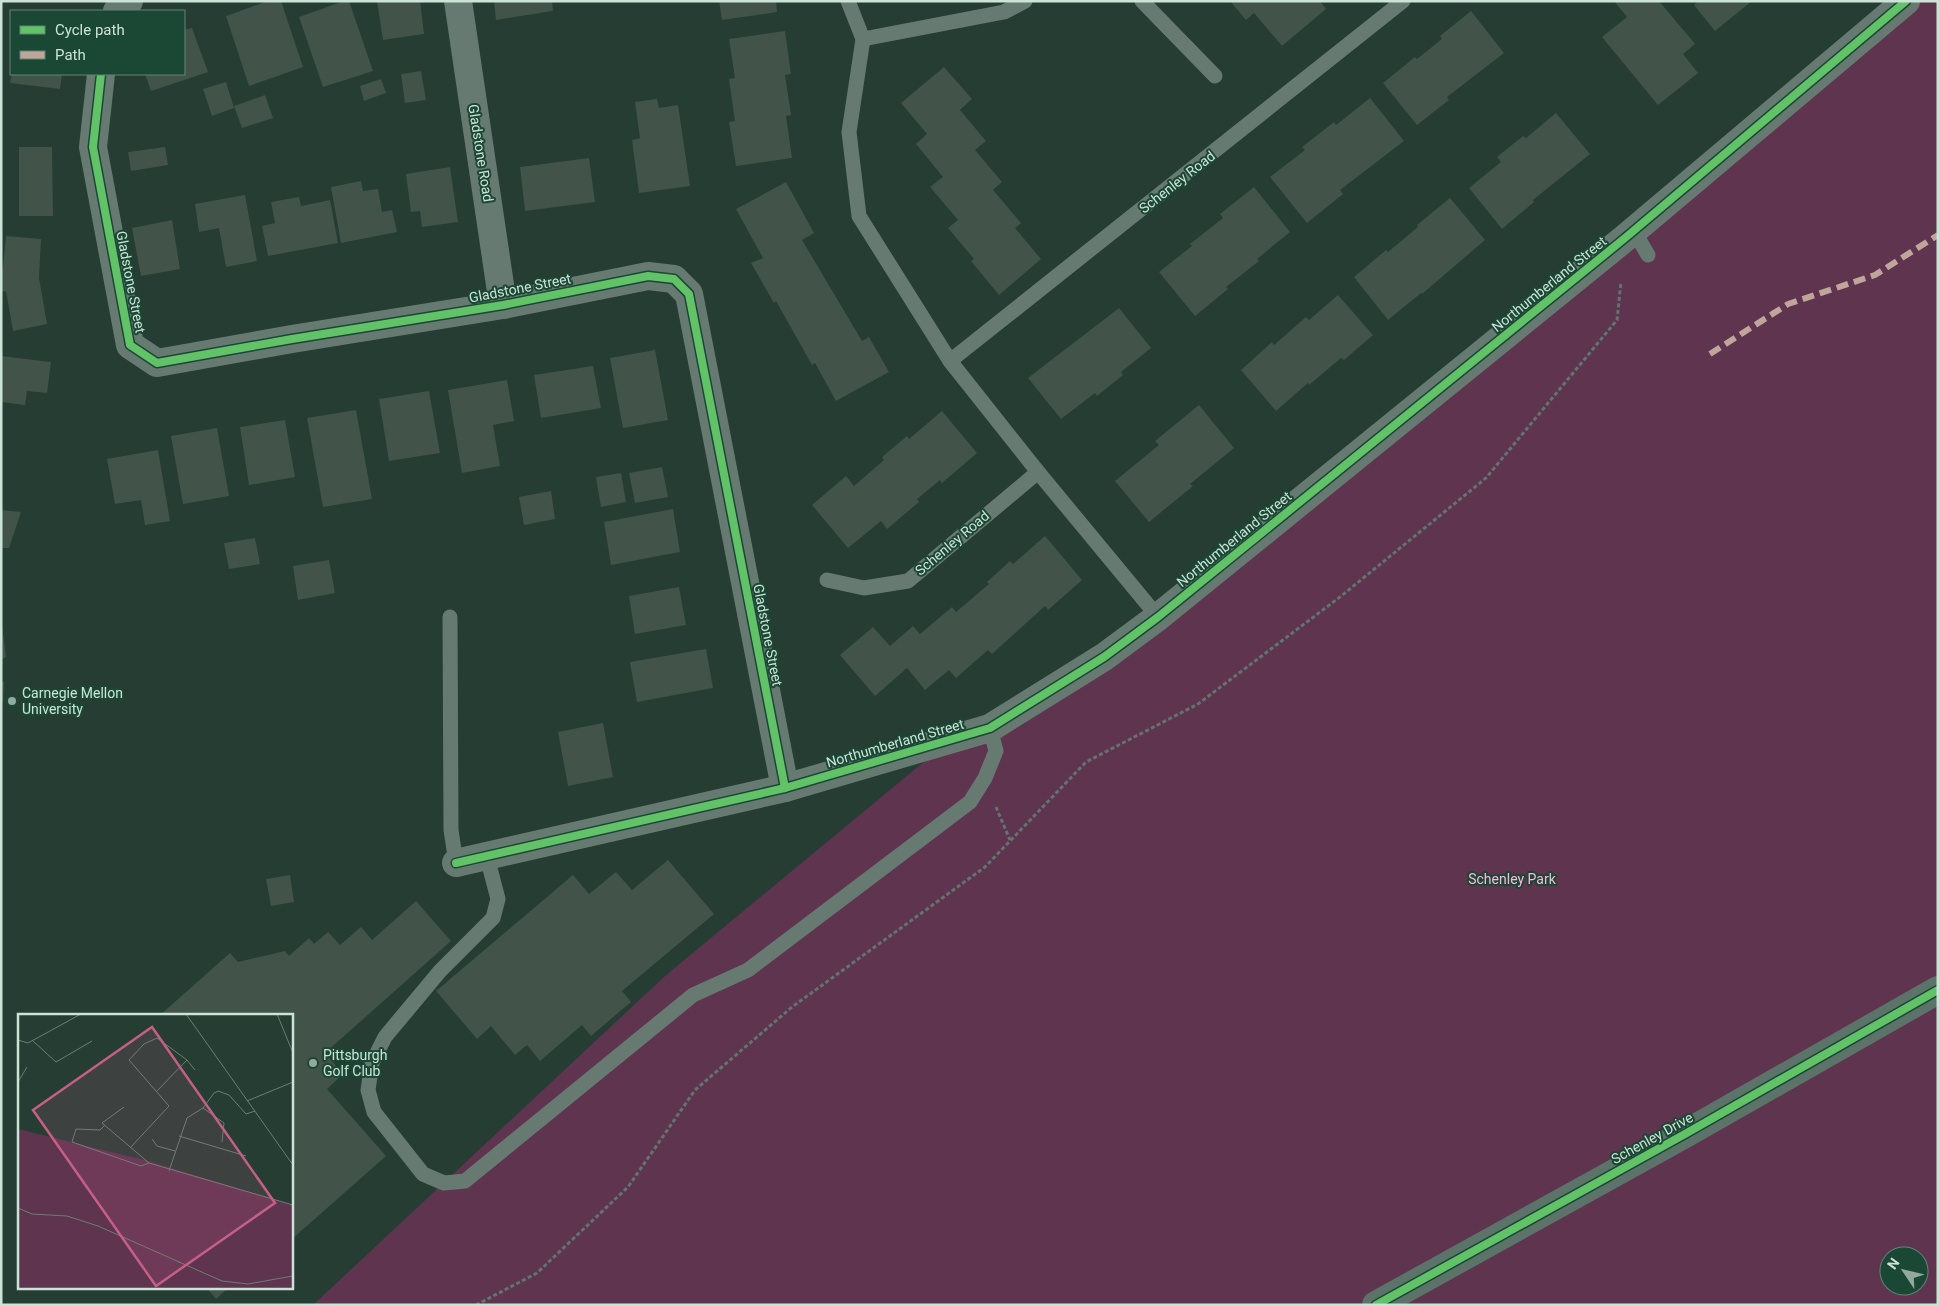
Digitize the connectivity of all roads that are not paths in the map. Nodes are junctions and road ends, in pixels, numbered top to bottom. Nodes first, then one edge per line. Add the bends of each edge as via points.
1 (129, 1) edge
2 (458, 1) edge
3 (848, 1) edge
4 (1025, 1) edge
5 (1142, 1) edge
6 (1403, 1) edge
7 (1906, 1) edge
8 (118, 10) edge
9 (863, 39) junction
10 (101, 75) edge
11 (1215, 76) dead end
12 (1630, 234) junction
13 (1648, 254) dead end
14 (504, 305) junction
15 (950, 361) junction
16 (1038, 472) junction
17 (826, 580) dead end
18 (450, 617) dead end
19 (1158, 617) junction
20 (990, 728) junction
21 (784, 788) junction
22 (487, 857) junction
23 (456, 863) joint
24 (1938, 990) edge
25 (1376, 1305) edge

1 - 8 street
2 - 14 street, Gladstone Road
3 - 9 lane
4 - 9 lane via 1004,12
5 - 11 lane
6 - 15 lane, Schenley Road
7 - 12 street, Northumberland Street
9 - 15 lane via 849,132 859,216
10 - 14 street, Gladstone Street via 93,147 128,335 130,345 157,363
12 - 13 lane
12 - 19 street, Northumberland Street
14 - 21 street, Gladstone Street via 648,276 674,279 689,294
15 - 16 lane
16 - 17 lane, Schenley Road via 908,581 864,588
16 - 19 lane
18 - 23 lane via 451,830
19 - 20 street, Northumberland Street via 1104,657
20 - 21 street, Northumberland Street
20 - 22 lane via 996,751 970,802 748,970 692,995 465,1180 444,1183 423,1174 374,1112 368,1090 372,1063 385,1037 440,970 493,918 498,899
21 - 22 street, Northumberland Street
22 - 23 street, Northumberland Street
24 - 25 street, Schenley Drive

